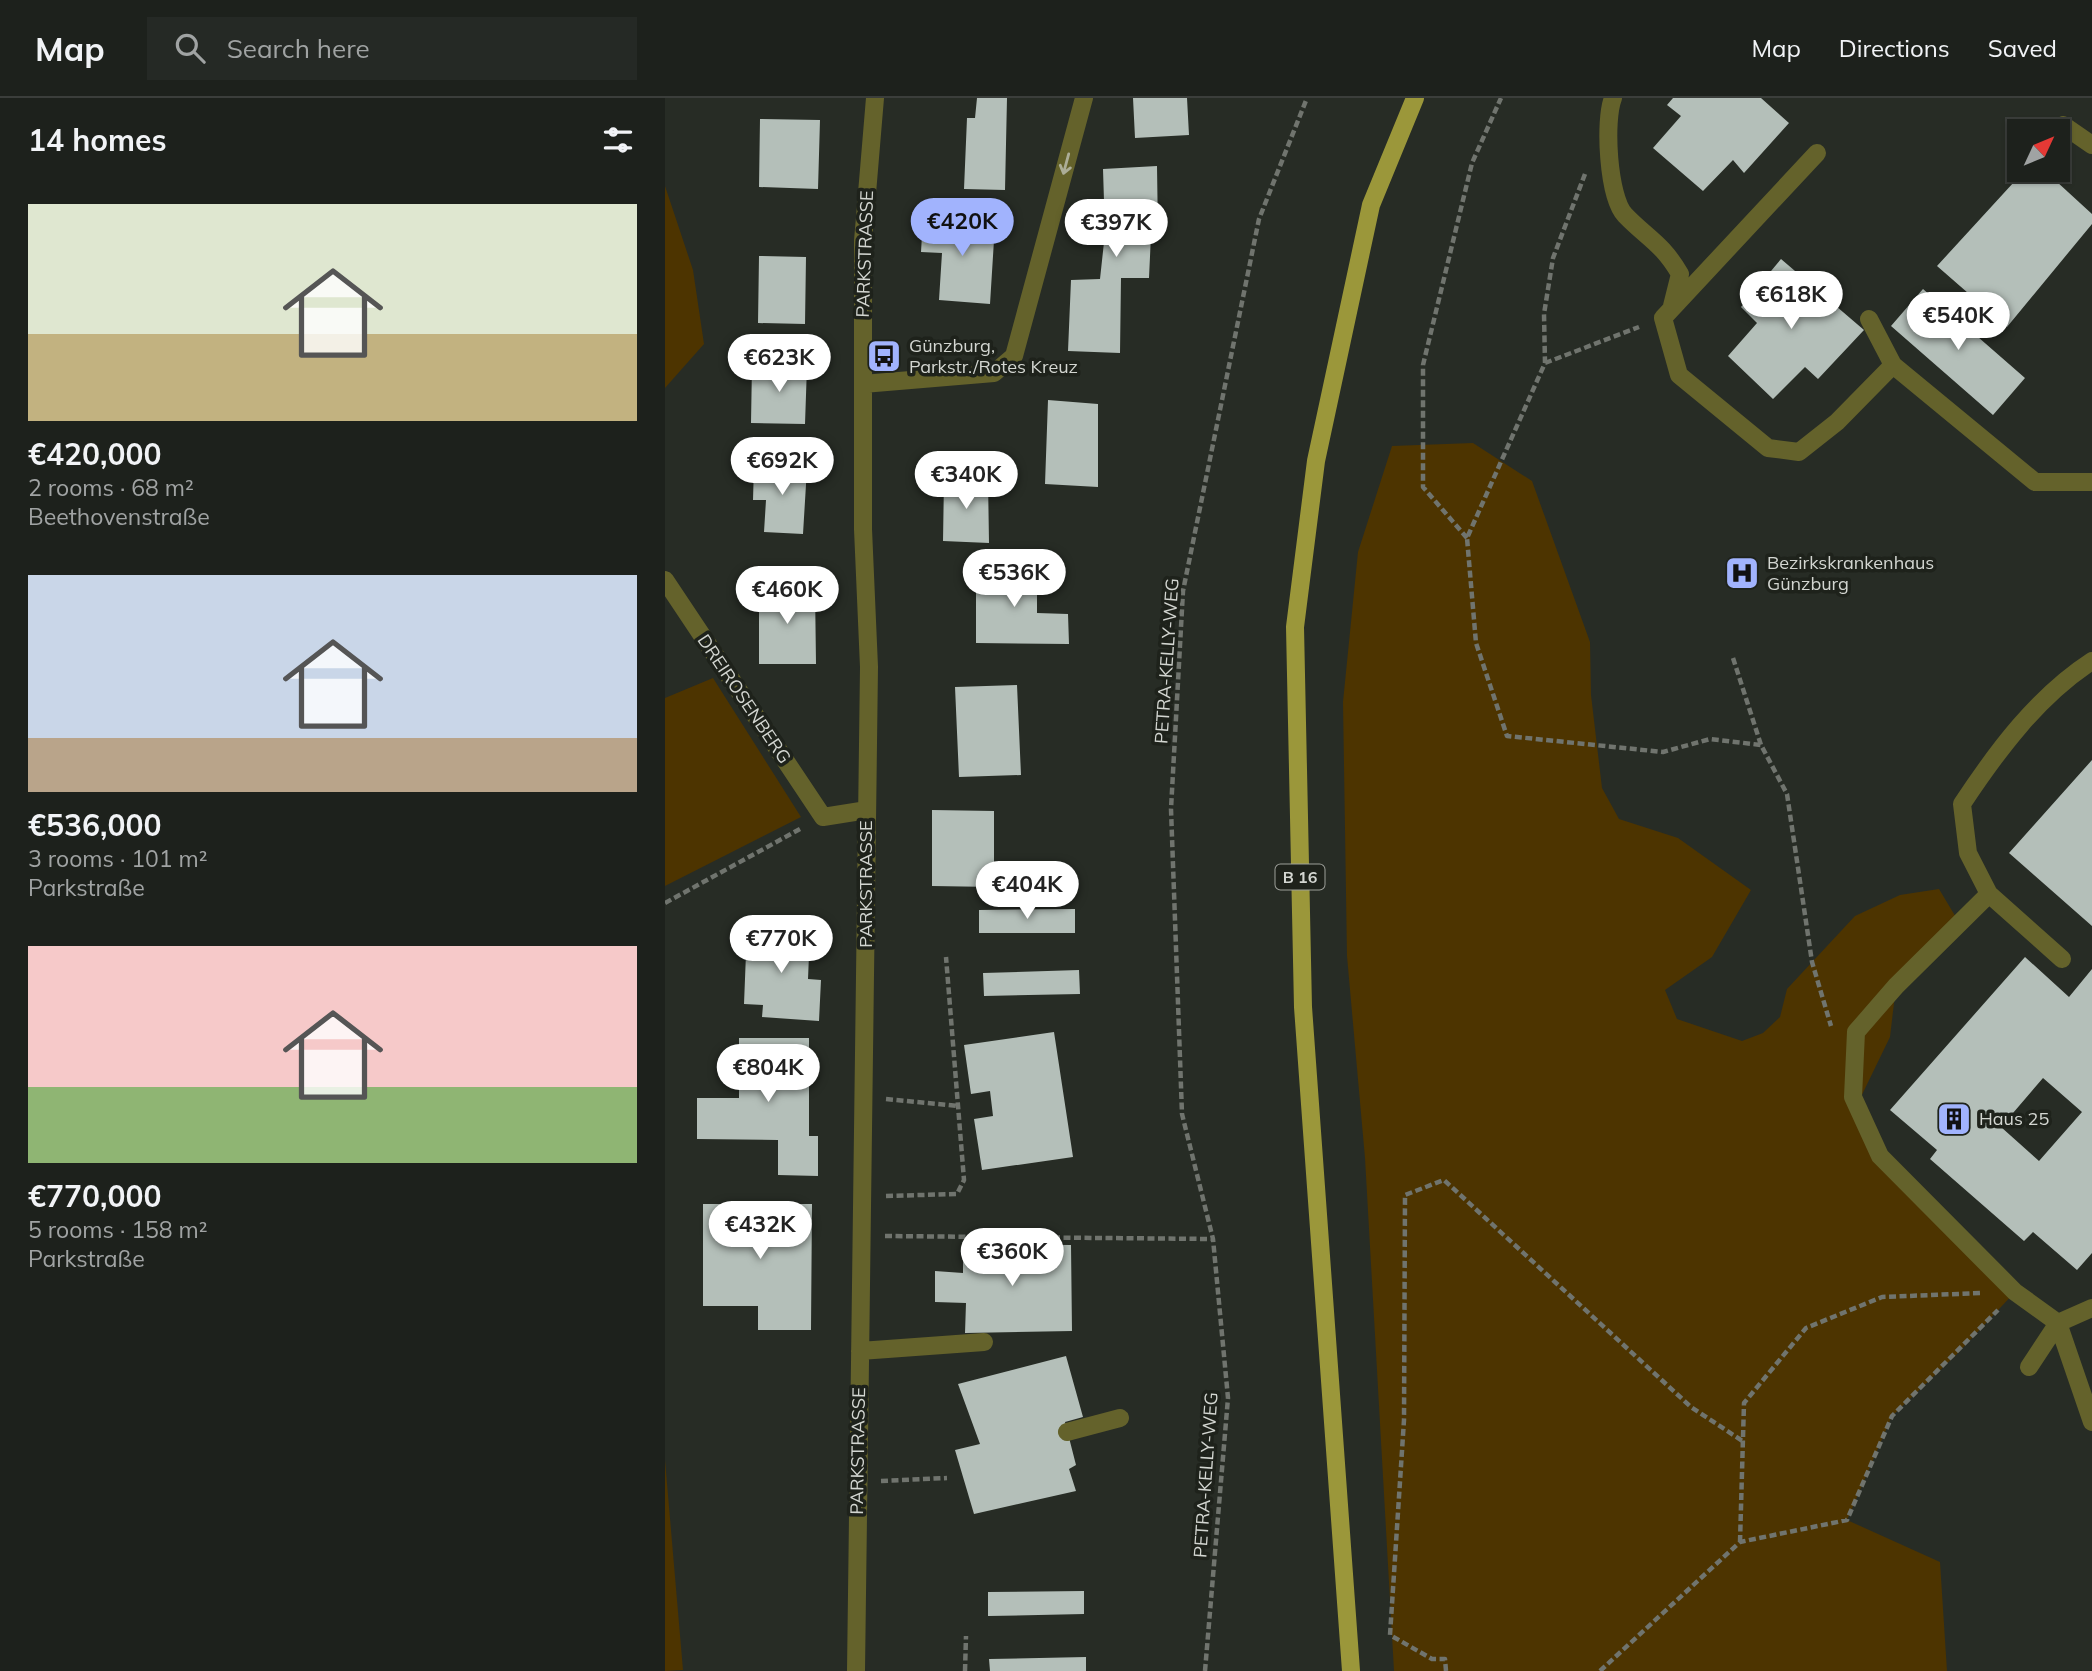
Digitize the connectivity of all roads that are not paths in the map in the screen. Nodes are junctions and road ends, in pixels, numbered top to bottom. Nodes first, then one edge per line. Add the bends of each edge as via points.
1 (875, 98) edge
2 (1084, 98) edge
3 (1415, 98) edge
4 (1613, 98) edge
5 (2070, 130) edge
6 (2092, 145) edge
7 (1817, 153) dead end
8 (1667, 314) junction
9 (1869, 319) dead end
10 (1893, 365) junction
11 (863, 384) junction
12 (2092, 482) edge
13 (665, 580) edge
14 (2092, 661) edge
15 (867, 810) junction
16 (1989, 894) junction
17 (2062, 959) dead end
18 (2092, 1308) edge
19 (2058, 1323) junction
20 (984, 1342) dead end
21 (860, 1351) junction
22 (2029, 1367) dead end
23 (1120, 1418) dead end
24 (2092, 1422) edge
25 (1067, 1432) dead end
26 (856, 1671) edge
27 (1351, 1671) edge

1 - 11 street, PARKSTRASSE via 863,241
2 -> 11 street via 1014,356 994,373
3 - 27 main road, B 16 via 1371,205 1315,461 1295,627 1303,1007
4 - 8 street via 1608,110 1609,161 1622,212 1665,249 1681,274
5 - 6 street
7 - 8 street
8 - 10 street via 1679,374 1768,449 1799,452 1837,422
9 - 10 street
10 - 12 street via 2035,482
11 - 15 street, PARKSTRASSE
13 - 15 street, DREIROSENBERG via 823,817
14 - 16 street via 2052,691 1988,764 1962,804 1968,853
15 - 21 street, PARKSTRASSE
16 - 17 street
16 - 19 street via 1856,1032 1853,1097 1880,1156 2015,1292
18 - 19 street
19 - 22 street
19 - 24 street
20 - 21 street
21 - 26 street, PARKSTRASSE
23 - 25 street

